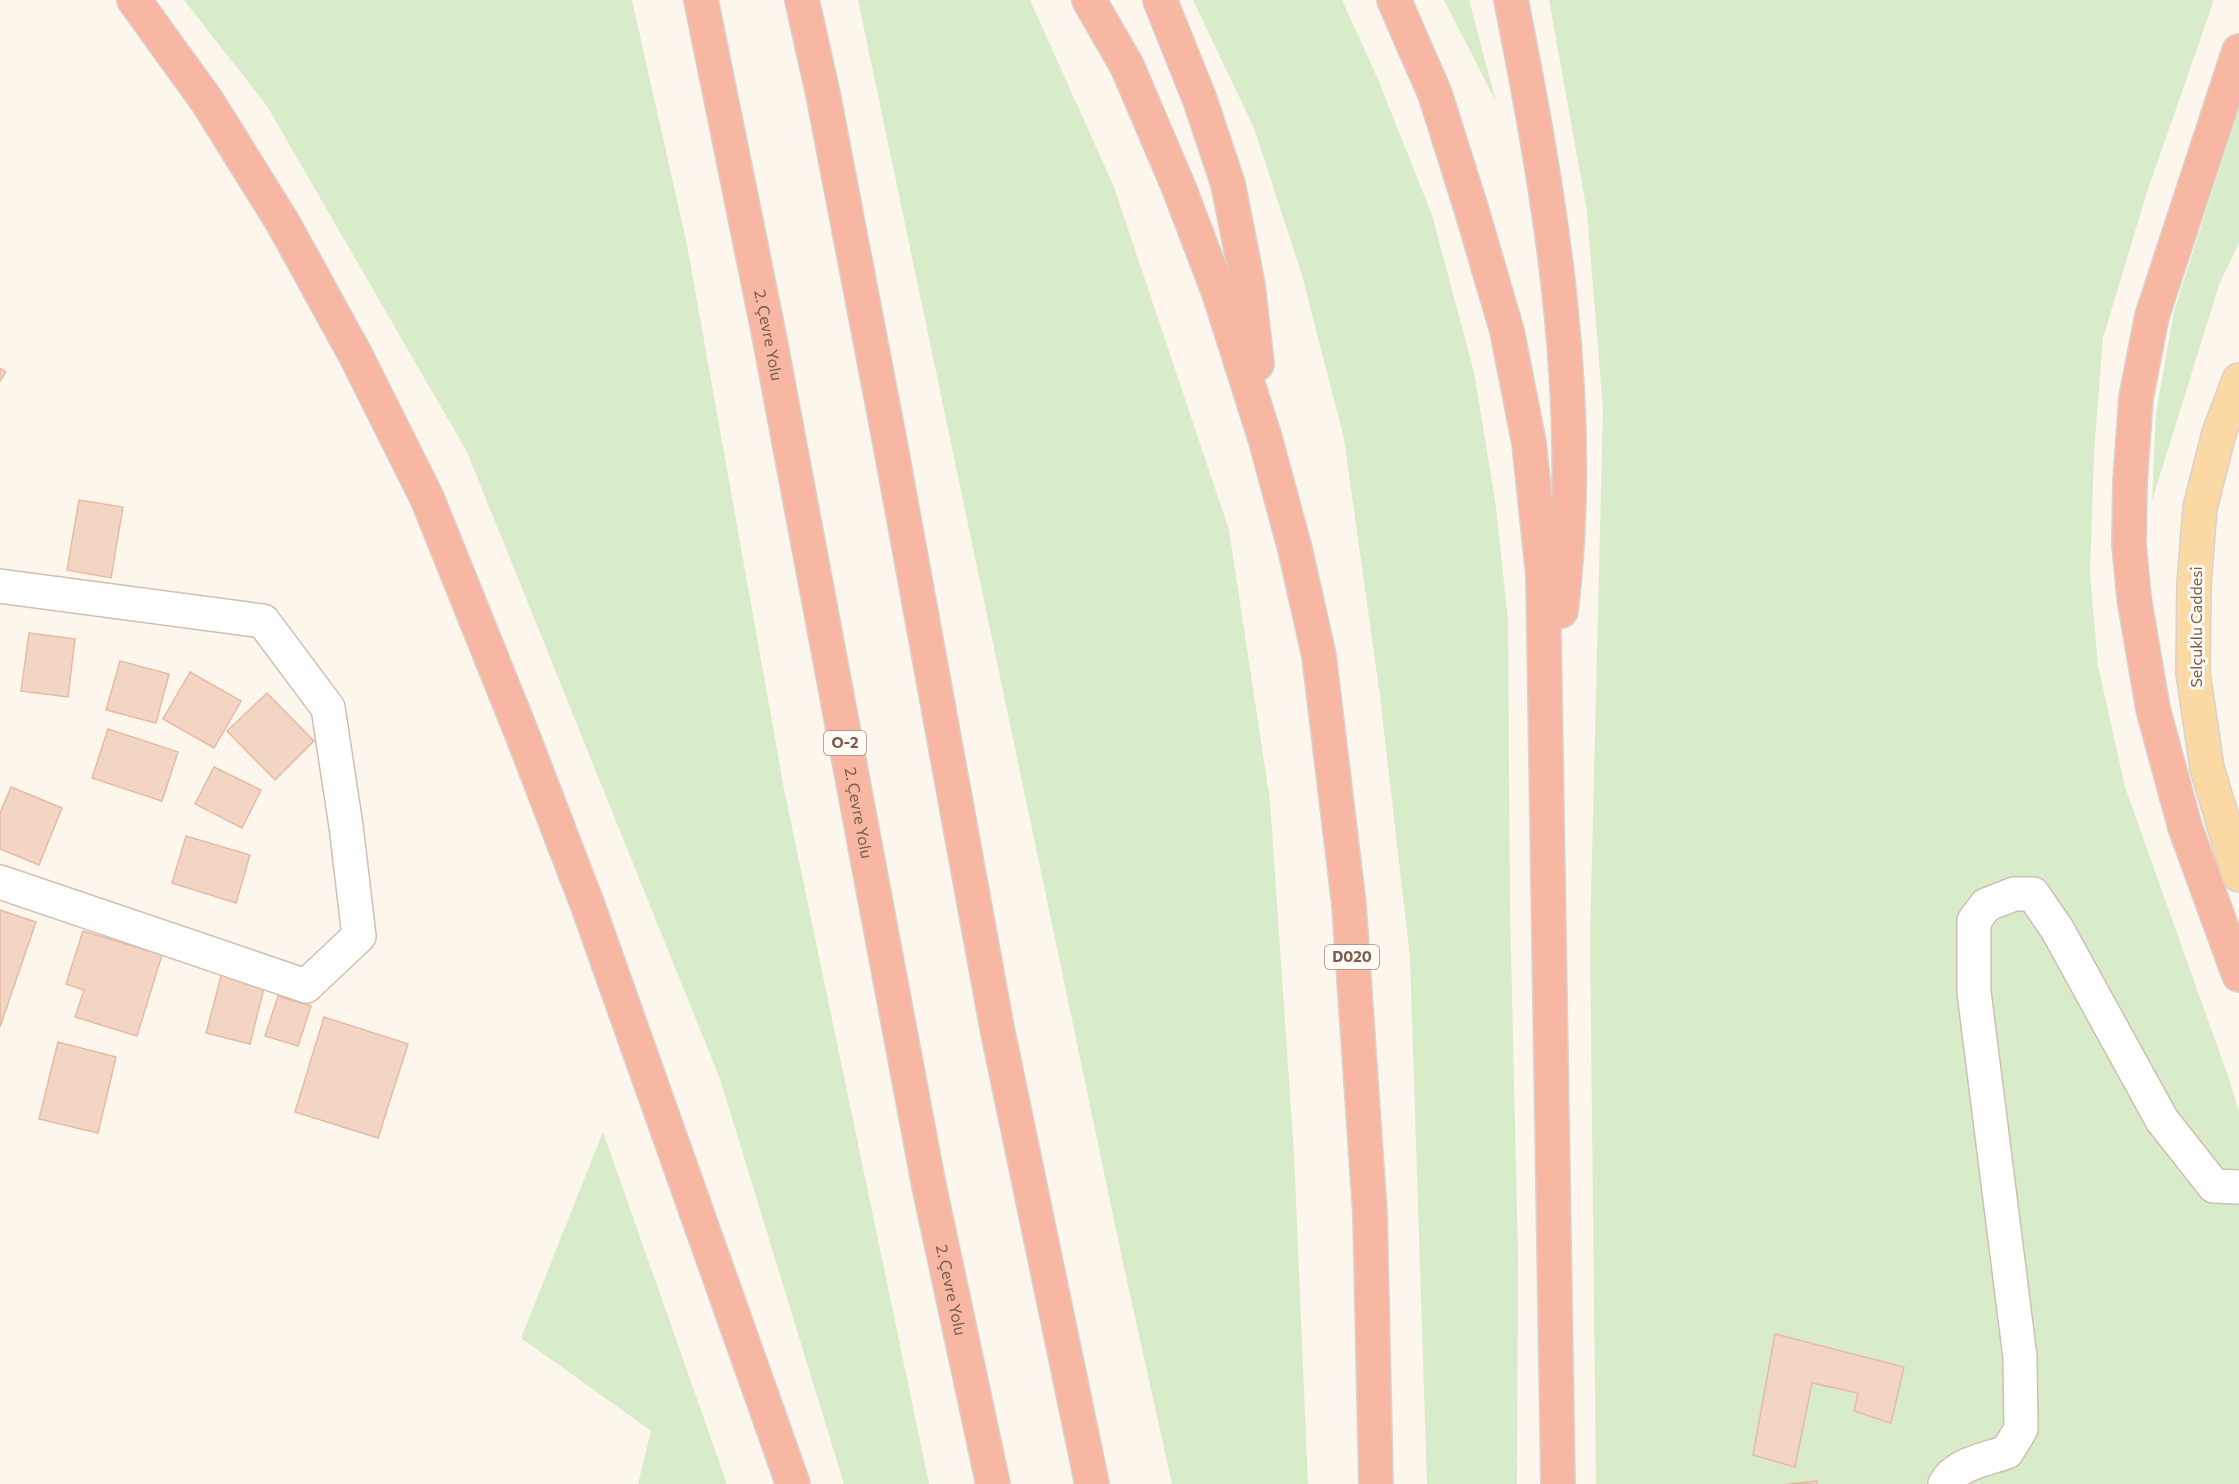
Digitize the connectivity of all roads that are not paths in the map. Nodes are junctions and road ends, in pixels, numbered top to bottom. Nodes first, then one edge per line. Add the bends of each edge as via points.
1 (134, 0) edge
2 (701, 0) edge
3 (802, 0) edge
4 (1089, 0) edge
5 (1160, 0) edge
6 (1394, 0) edge
7 (1511, 0) edge
8 (2239, 51) edge
9 (2239, 380) edge
10 (1265, 438) junction
11 (0, 586) edge
12 (1547, 723) junction
13 (2239, 875) edge
14 (0, 882) edge
15 (2239, 975) edge
16 (2239, 1187) edge
17 (793, 1484) edge
18 (993, 1484) edge
19 (1092, 1484) edge
20 (1376, 1484) edge
21 (1558, 1484) edge
22 (1945, 1484) edge

1 - 17 highway via 207,101 283,223 355,354 427,498 588,906
2 - 18 highway, 2. Çevre Yolu / O-2 via 769,335 929,1186
3 - 19 highway via 890,443 997,1028
4 - 10 highway via 1127,66 1179,189 1219,293
5 - 10 highway via 1228,184 1248,285
6 - 12 highway via 1435,94 1507,331 1529,443 1543,576
7 - 12 highway via 1543,171 1566,340 1570,451 1565,574
8 - 15 highway via 2152,316 2136,398 2129,544 2153,709 2186,826
9 - 13 main road, Selçuklu Caddesi via 2219,433 2200,508 2193,673 2207,768
10 - 20 highway, D020 via 1295,549 1318,657 1349,905 1370,1214
11 - 14 street via 263,621 328,708 358,936 306,986
12 - 21 highway
16 - 22 street via 2214,1186 2162,1120 2057,929 2033,894 2014,894 1986,905 1974,921 1974,992 2020,1357 2021,1428 2007,1452 1949,1475

